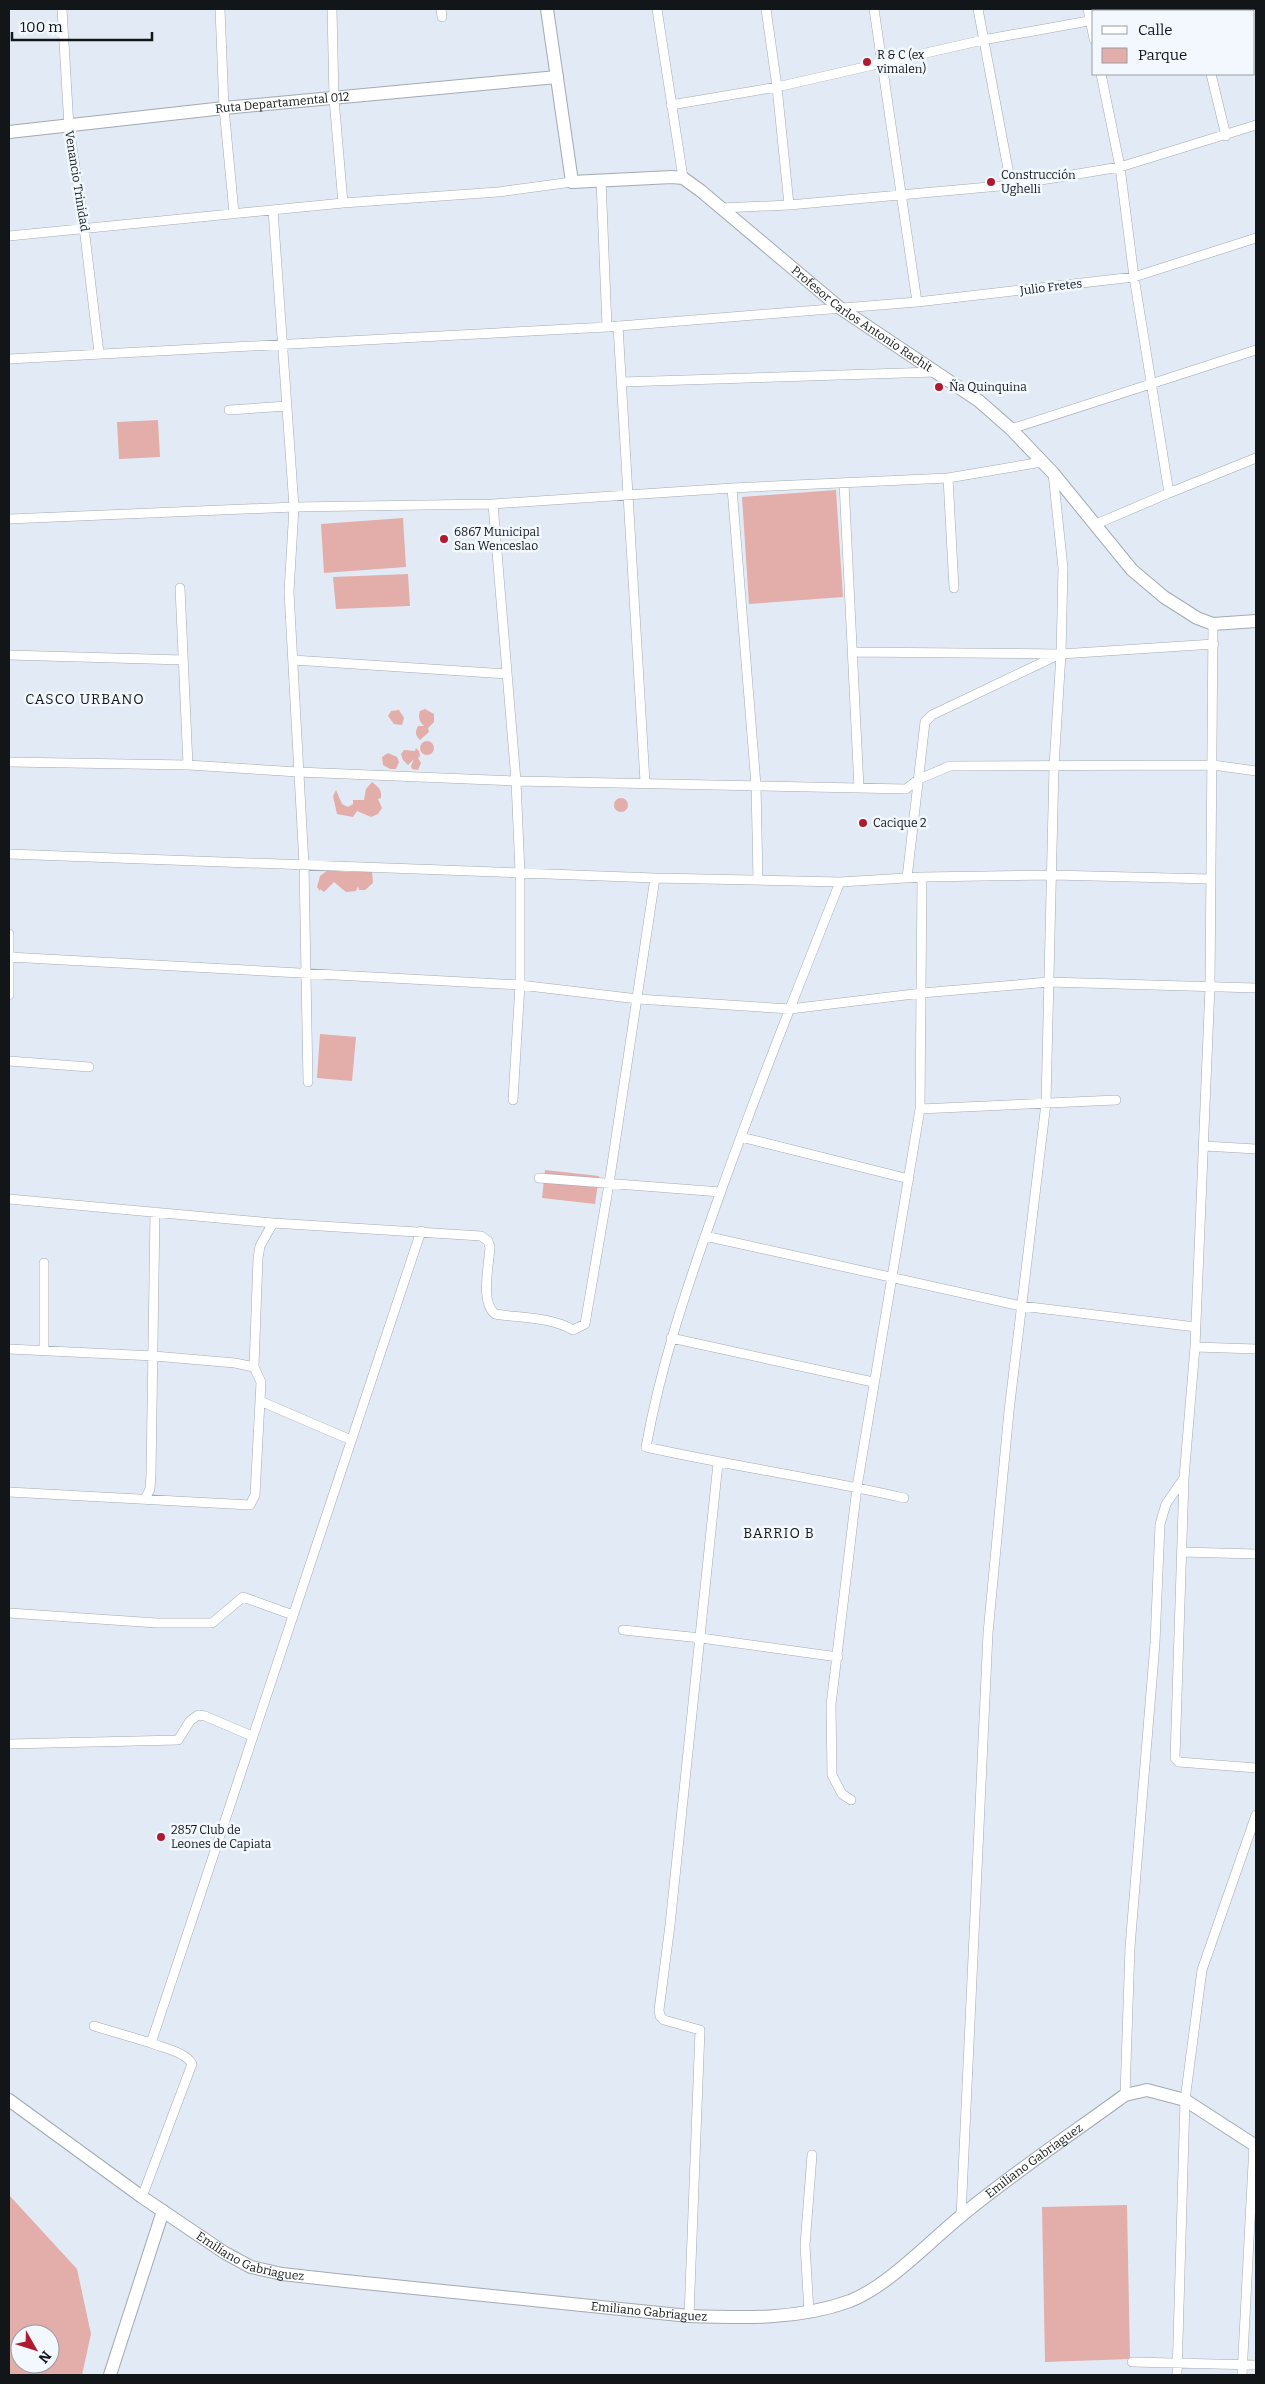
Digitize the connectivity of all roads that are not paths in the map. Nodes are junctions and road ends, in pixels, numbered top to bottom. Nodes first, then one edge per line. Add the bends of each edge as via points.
1 (62, 9) edge
2 (220, 9) edge
3 (332, 9) edge
4 (547, 9) edge
5 (658, 9) edge
6 (766, 9) edge
7 (874, 9) edge
8 (978, 9) edge
9 (1088, 9) edge
10 (1092, 20) edge
11 (983, 40) junction
12 (884, 64) junction
13 (1101, 75) edge
14 (1211, 75) edge
15 (557, 77) junction
16 (777, 87) junction
17 (334, 98) junction
18 (671, 105) junction
19 (224, 108) junction
20 (1256, 126) edge
21 (69, 127) junction
22 (9, 132) edge
23 (1226, 136) junction
24 (1120, 167) junction
25 (683, 178) junction
26 (601, 180) junction
27 (572, 182) junction
28 (1012, 185) junction
29 (900, 195) junction
30 (343, 202) junction
31 (789, 205) junction
32 (722, 208) junction
33 (273, 210) junction
34 (234, 213) junction
35 (84, 227) junction
36 (9, 236) edge
37 (1256, 238) edge
38 (1134, 277) junction
39 (916, 302) junction
40 (840, 308) junction
41 (618, 326) junction
42 (607, 327) junction
43 (283, 345) junction
44 (1256, 350) edge
45 (99, 353) junction
46 (9, 359) edge
47 (937, 372) junction
48 (622, 382) junction
49 (1152, 385) junction
50 (287, 406) junction
51 (228, 410) dead end
52 (1011, 429) junction
53 (1256, 458) edge
54 (1042, 462) junction
55 (1052, 473) junction
56 (948, 478) junction
57 (844, 483) junction
58 (732, 488) junction
59 (1169, 493) junction
60 (629, 495) junction
61 (493, 504) junction
62 (294, 507) junction
63 (9, 520) edge
64 (1094, 525) junction
65 (180, 588) dead end
66 (954, 588) dead end
67 (1256, 621) edge
68 (1213, 624) junction
69 (1214, 644) junction
70 (852, 652) junction
71 (9, 654) edge
72 (1061, 654) junction
73 (183, 660) junction
74 (293, 660) junction
75 (507, 674) junction
76 (9, 762) edge
77 (188, 764) junction
78 (1213, 765) junction
79 (1054, 766) junction
80 (1256, 770) edge
81 (298, 772) junction
82 (919, 778) junction
83 (516, 781) junction
84 (645, 782) junction
85 (756, 785) junction
86 (859, 788) junction
87 (9, 854) edge
88 (304, 865) junction
89 (520, 872) junction
90 (1053, 875) junction
91 (922, 877) junction
92 (655, 878) junction
93 (906, 878) junction
94 (1210, 879) junction
95 (758, 880) junction
96 (840, 882) junction
97 (9, 934) edge
98 (9, 958) edge
99 (308, 973) junction
100 (1049, 982) junction
101 (520, 985) junction
102 (1210, 986) junction
103 (1256, 988) edge
104 (922, 993) junction
105 (9, 995) edge
106 (638, 999) junction
107 (790, 1009) junction
108 (9, 1061) edge
109 (89, 1067) dead end
110 (308, 1082) dead end
111 (513, 1100) dead end
112 (1116, 1100) dead end
113 (1046, 1103) junction
114 (920, 1109) junction
115 (741, 1137) junction
116 (1204, 1146) junction
117 (1256, 1149) edge
118 (539, 1178) dead end
119 (910, 1179) junction
120 (609, 1184) junction
121 (721, 1192) junction
122 (9, 1199) edge
123 (155, 1212) junction
124 (273, 1223) junction
125 (421, 1231) junction
126 (705, 1236) junction
127 (44, 1263) dead end
128 (891, 1278) junction
129 (1021, 1306) junction
130 (1196, 1327) junction
131 (671, 1338) junction
132 (1195, 1347) junction
133 (9, 1349) edge
134 (1256, 1349) edge
135 (44, 1350) junction
136 (154, 1356) junction
137 (254, 1366) junction
138 (873, 1382) junction
139 (260, 1401) junction
140 (351, 1440) junction
141 (718, 1464) junction
142 (1184, 1478) junction
143 (857, 1487) junction
144 (9, 1492) edge
145 (904, 1498) dead end
146 (145, 1499) junction
147 (1182, 1552) junction
148 (1256, 1554) edge
149 (9, 1613) edge
150 (293, 1615) junction
151 (623, 1630) dead end
152 (701, 1638) junction
153 (838, 1657) junction
154 (252, 1736) junction
155 (9, 1744) edge
156 (1256, 1768) edge
157 (851, 1800) dead end
158 (1256, 1815) edge
159 (94, 2026) dead end
160 (151, 2043) junction
161 (1125, 2095) junction
162 (9, 2100) edge
163 (1185, 2100) junction
164 (1255, 2145) edge
165 (812, 2155) dead end
166 (142, 2197) junction
167 (163, 2211) junction
168 (961, 2216) junction
169 (809, 2312) junction
170 (689, 2316) junction
171 (1132, 2362) dead end
172 (1177, 2364) junction
173 (1242, 2365) junction
174 (1256, 2365) edge
175 (110, 2375) edge
176 (1177, 2375) edge
177 (1242, 2375) edge

1 - 21 street, Venancio Trinidad
2 - 19 street
3 - 17 street
4 - 15 main road
5 - 18 street
6 - 16 street
7 - 12 street
8 - 11 street
9 - 10 street
10 - 11 street
11 - 12 street
11 - 28 street
12 - 16 street
12 - 29 street
13 - 24 street
14 - 23 street
15 - 17 main road, Ruta Departamental 012
15 - 27 main road
16 - 18 street
16 - 31 street
17 - 19 main road, Ruta Departamental 012
17 - 30 street
18 - 25 street
19 - 21 main road, Ruta Departamental 012
19 - 34 street
20 - 23 street
21 - 22 main road, Ruta Departamental 012
21 - 35 street, Venancio Trinidad
23 - 24 street
24 - 28 street
24 - 38 street
25 - 26 main road
25 - 32 main road, Profesor Carlos Antonio Rachit
26 - 27 main road
26 - 42 street
27 - 30 street via 498,192
28 - 29 street
29 - 31 street
29 - 39 street
30 - 33 street
31 - 32 street
32 - 40 main road, Profesor Carlos Antonio Rachit
33 - 34 street
33 - 43 street
34 - 35 street
35 - 36 street
35 - 45 street, Venancio Trinidad
37 - 38 street, Julio Fretes
38 - 39 street, Julio Fretes
38 - 49 street
39 - 40 street, Julio Fretes
40 - 41 street, Julio Fretes
40 - 47 main road, Profesor Carlos Antonio Rachit
41 - 42 street, Julio Fretes
41 - 48 street
42 - 43 street, Julio Fretes
43 - 45 street, Julio Fretes
43 - 50 street
44 - 49 street
45 - 46 street, Julio Fretes
47 - 48 street
47 - 52 main road, Profesor Carlos Antonio Rachit via 979,401
48 - 60 street
49 - 52 street
49 - 59 street
50 - 51 street
50 - 62 street
52 - 54 main road, Profesor Carlos Antonio Rachit
53 - 59 street
54 - 55 main road, Profesor Carlos Antonio Rachit
54 - 56 street
55 - 64 main road, Profesor Carlos Antonio Rachit
55 - 72 street via 1062,568
56 - 57 street
56 - 66 street
57 - 58 street
57 - 70 street
58 - 60 street
58 - 85 street
59 - 64 street
60 - 61 street
60 - 84 street
61 - 62 street
61 - 75 street
62 - 63 street
62 - 74 street via 289,592
64 - 68 main road, Profesor Carlos Antonio Rachit via 1132,570 1164,597
65 - 73 street
67 - 68 main road, Profesor Carlos Antonio Rachit
68 - 69 street
69 - 72 street
69 - 78 street
70 - 72 street
70 - 86 street
71 - 73 street
72 - 79 street
72 - 82 street via 932,715 925,722
73 - 77 street
74 - 75 street
74 - 81 street
75 - 83 street
76 - 77 street
77 - 81 street
78 - 79 street
78 - 80 street
78 - 94 street
79 - 82 street via 950,766
79 - 90 street
81 - 83 street
81 - 88 street
82 - 86 street via 906,789
82 - 93 street
83 - 84 street
83 - 89 street
84 - 85 street
85 - 86 street
85 - 95 street
87 - 88 street
88 - 89 street
88 - 99 street
89 - 92 street
89 - 101 street
90 - 91 street
90 - 94 street
90 - 100 street
91 - 93 street
91 - 104 street
92 - 95 street
92 - 106 street
93 - 96 street
94 - 102 street
95 - 96 street
96 - 107 street
97 - 98 street
98 - 99 street
98 - 105 street
99 - 101 street
99 - 110 street
100 - 102 street
100 - 104 street
100 - 113 street
101 - 106 street
101 - 111 street
102 - 103 street
102 - 116 street
104 - 107 street
104 - 114 street
106 - 107 street
106 - 120 street
107 - 115 street
108 - 109 street
112 - 113 street
113 - 114 street
113 - 129 street
114 - 119 street
115 - 119 street
115 - 121 street
116 - 117 street
116 - 130 street
118 - 120 street
119 - 128 street
120 - 121 street
120 - 125 street via 587,1321 573,1330 551,1322 495,1314 486,1301 488,1241 481,1236
121 - 126 street
122 - 123 street
123 - 124 street
123 - 136 street
124 - 125 street
124 - 137 street via 260,1246 258,1258
125 - 140 street
126 - 128 street
126 - 131 street
127 - 135 street
128 - 129 street
128 - 138 street
129 - 130 street
129 - 168 street via 988,1633
130 - 132 street
131 - 138 street
131 - 141 street via 656,1392 646,1447
132 - 134 street
132 - 142 street
133 - 135 street
135 - 136 street
136 - 137 street
136 - 146 street via 150,1412 151,1474
137 - 139 street via 261,1382
138 - 143 street
139 - 140 street
139 - 146 street via 256,1495 250,1505
140 - 150 street
141 - 143 street
141 - 152 street
142 - 147 street
142 - 161 street via 1169,1498 1160,1524 1155,1643 1130,1948
143 - 145 street
143 - 153 street
144 - 146 street
147 - 148 street
147 - 156 street via 1175,1758 1180,1762
149 - 150 street via 157,1623 212,1623 243,1597
150 - 154 street
151 - 152 street
152 - 153 street
152 - 170 street via 659,2010 664,2020 700,2030
153 - 157 street via 831,1705 831,1763 836,1784
154 - 155 street via 198,1715 178,1740
154 - 160 street
158 - 163 street via 1202,1970
159 - 160 street
160 - 166 street via 183,2055 192,2064
161 - 163 main road, Emiliano Gabriaguez via 1147,2090
161 - 168 main road, Emiliano Gabriaguez
162 - 166 main road, Emiliano Gabriaguez
163 - 164 main road, Emiliano Gabriaguez
163 - 172 street
164 - 173 street
165 - 169 street via 805,2245
166 - 167 main road, Emiliano Gabriaguez
167 - 170 main road, Emiliano Gabriaguez via 251,2267 282,2274
167 - 175 main road
168 - 169 main road, Emiliano Gabriaguez via 882,2282 851,2300
169 - 170 main road, Emiliano Gabriaguez via 784,2317
171 - 172 street
172 - 173 street
172 - 176 street
173 - 174 street
173 - 177 street

